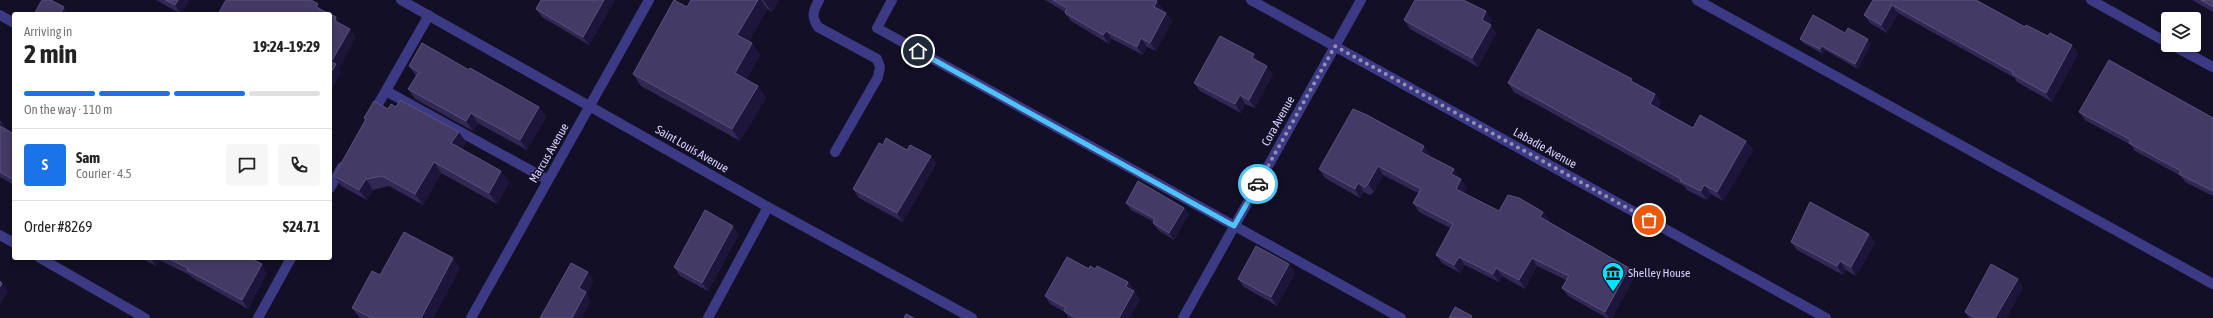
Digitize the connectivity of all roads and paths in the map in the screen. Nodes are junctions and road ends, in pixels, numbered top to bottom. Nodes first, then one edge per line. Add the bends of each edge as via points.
1 (401, 0) edge
2 (649, 0) edge
3 (819, 0) edge
4 (892, 0) edge
5 (1251, 0) edge
6 (1362, 0) edge
7 (1697, 0) edge
8 (2091, 0) edge
9 (0, 15) edge
10 (429, 15) junction
11 (12, 21) edge
12 (2161, 39) edge
13 (1335, 46) junction
14 (2184, 52) edge
15 (2213, 68) edge
16 (386, 91) junction
17 (591, 105) junction
18 (366, 126) edge
19 (835, 152) dead end
20 (346, 160) edge
21 (548, 180) junction
22 (332, 184) edge
23 (768, 207) junction
24 (1234, 226) junction
25 (0, 235) edge
26 (12, 242) edge
27 (44, 260) edge
28 (290, 260) edge
29 (2213, 284) edge
30 (145, 318) edge
31 (258, 318) edge
32 (471, 318) edge
33 (708, 318) edge
34 (972, 318) edge
35 (1183, 318) edge
36 (1400, 318) edge
37 (1826, 318) edge

1 - 10 street, Saint Louis Avenue
2 - 17 street, Marcus Avenue
3 - 19 street via 813,19 818,27 877,59 880,66 878,77
4 - 24 street via 877,28
5 - 13 street, Labadie Avenue
6 - 13 street, Cora Avenue
7 - 29 street
8 - 12 street
9 - 11 street
10 - 16 street
10 - 17 street, Saint Louis Avenue
13 - 24 street, Cora Avenue
13 - 37 street, Labadie Avenue
14 - 15 street
16 - 18 street
16 - 21 street
17 - 21 street, Marcus Avenue
17 - 23 street, Saint Louis Avenue
20 - 22 street
21 - 32 street, Marcus Avenue
23 - 33 street
23 - 34 street, Saint Louis Avenue
24 - 35 street, Cora Avenue
24 - 36 street
25 - 26 street
27 - 30 street
28 - 31 street

